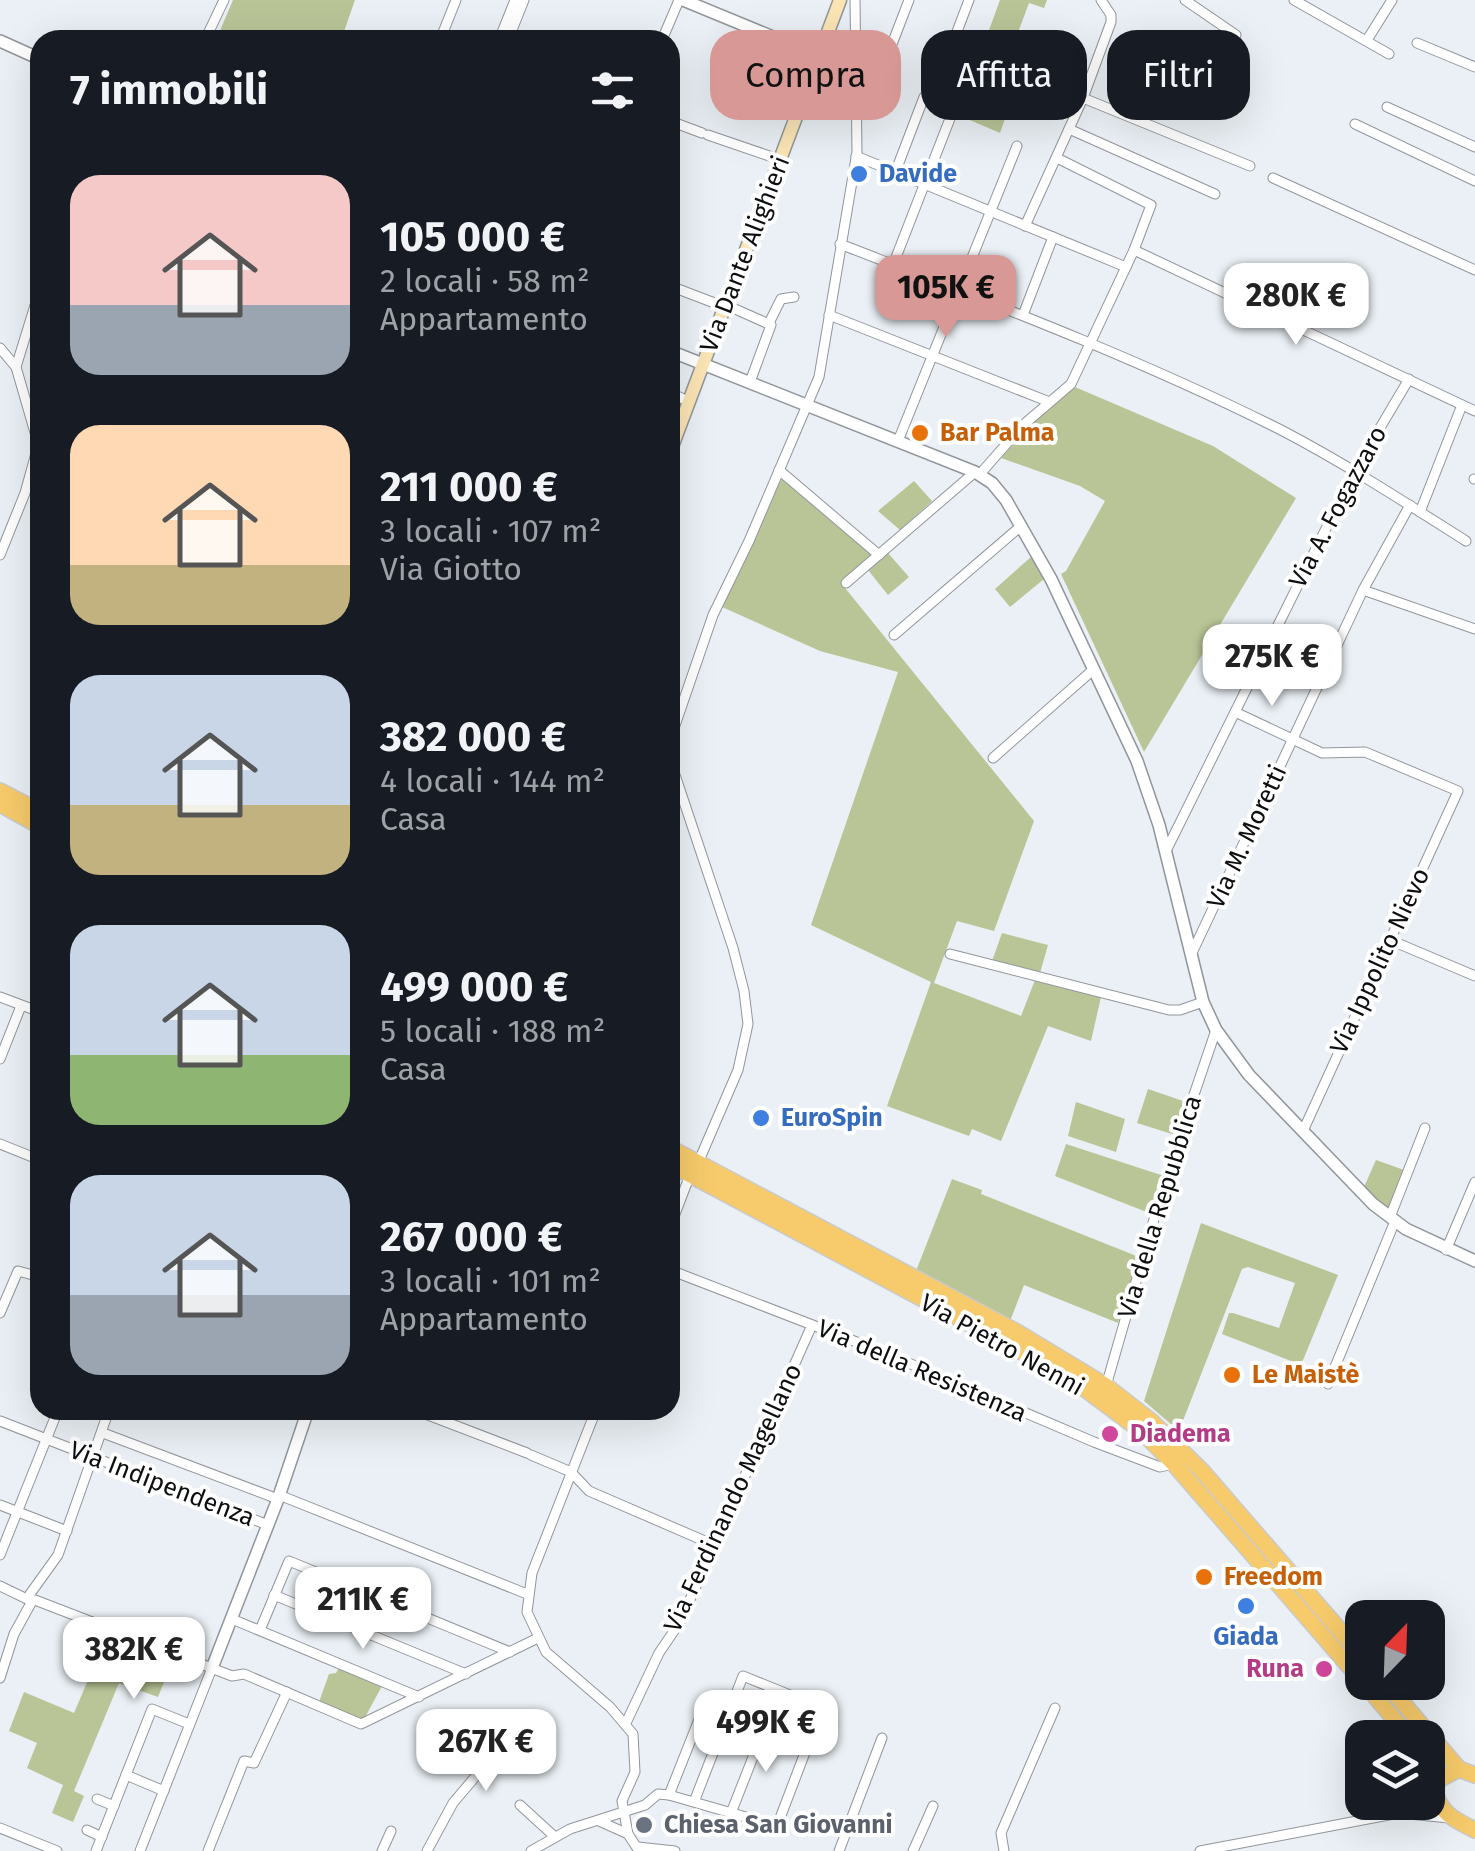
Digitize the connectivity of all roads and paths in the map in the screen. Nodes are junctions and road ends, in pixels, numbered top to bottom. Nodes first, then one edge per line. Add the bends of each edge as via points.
1 (224, 0) edge
2 (456, 0) edge
3 (515, 0) edge
4 (524, 0) edge
5 (681, 0) edge
6 (840, 0) edge
7 (855, 0) edge
8 (909, 0) edge
9 (968, 0) edge
10 (1101, 0) edge
11 (1184, 0) edge
12 (1294, 0) edge
13 (1392, 0) edge
14 (210, 30) edge
15 (444, 30) edge
16 (503, 30) edge
17 (512, 30) edge
18 (667, 30) edge
19 (755, 30) edge
20 (829, 30) edge
21 (897, 30) edge
22 (957, 30) edge
23 (1229, 30) edge
24 (1367, 40) junction
25 (0, 42) edge
26 (1417, 42) dead end
27 (1389, 54) dead end
28 (30, 55) edge
29 (1475, 68) edge
30 (1087, 87) edge
31 (1087, 100) edge
32 (921, 104) edge
33 (1387, 107) dead end
34 (796, 120) edge
35 (949, 120) edge
36 (1073, 120) edge
37 (1355, 124) dead end
38 (680, 125) edge
39 (1069, 129) junction
40 (1018, 146) dead end
41 (1475, 146) edge
42 (856, 156) junction
43 (1057, 158) junction
44 (782, 160) junction
45 (1250, 166) dead end
46 (894, 172) junction
47 (1273, 178) dead end
48 (1475, 181) edge
49 (924, 185) junction
50 (1215, 194) dead end
51 (991, 212) junction
52 (1025, 226) junction
53 (1053, 237) junction
54 (840, 244) junction
55 (1134, 250) junction
56 (893, 265) junction
57 (1126, 267) junction
58 (1475, 270) edge
59 (680, 290) edge
60 (959, 290) junction
61 (794, 297) dead end
62 (725, 306) junction
63 (830, 315) junction
64 (1023, 315) junction
65 (30, 322) edge
66 (769, 323) junction
67 (1090, 345) junction
68 (0, 348) edge
69 (680, 355) edge
70 (932, 356) junction
71 (703, 364) junction
72 (16, 367) junction
73 (1408, 380) junction
74 (750, 382) junction
75 (680, 397) edge
76 (689, 402) junction
77 (1048, 402) junction
78 (1462, 404) junction
79 (808, 405) junction
80 (1475, 410) edge
81 (30, 412) edge
82 (680, 426) edge
83 (898, 441) junction
84 (779, 470) junction
85 (1354, 470) junction
86 (978, 473) junction
87 (30, 474) edge
88 (1410, 505) junction
89 (1420, 512) junction
90 (1021, 526) junction
91 (1466, 541) dead end
92 (0, 555) edge
93 (878, 555) junction
94 (846, 583) dead end
95 (1363, 590) junction
96 (1475, 629) edge
97 (894, 634) dead end
98 (1094, 669) junction
99 (680, 710) edge
100 (1235, 712) junction
101 (1292, 740) junction
102 (993, 758) dead end
103 (680, 790) edge
104 (0, 791) edge
105 (0, 804) edge
106 (30, 807) edge
107 (30, 820) edge
108 (1166, 851) junction
109 (1390, 940) junction
110 (950, 954) dead end
111 (1191, 955) junction
112 (1475, 976) edge
113 (0, 997) edge
114 (1203, 1002) junction
115 (21, 1006) junction
116 (30, 1009) edge
117 (1216, 1030) junction
118 (0, 1059) edge
119 (1425, 1128) dead end
120 (1302, 1132) junction
121 (0, 1144) edge
122 (30, 1156) edge
123 (680, 1157) edge
124 (680, 1166) edge
125 (694, 1169) junction
126 (1475, 1182) edge
127 (680, 1203) edge
128 (1393, 1219) junction
129 (1446, 1250) junction
130 (1475, 1261) edge
131 (30, 1274) edge
132 (680, 1274) edge
133 (0, 1314) edge
134 (812, 1325) junction
135 (1328, 1384) dead end
136 (1106, 1386) junction
137 (54, 1420) edge
138 (106, 1420) edge
139 (305, 1420) edge
140 (440, 1420) edge
141 (592, 1420) edge
142 (0, 1421) edge
143 (103, 1433) dead end
144 (47, 1439) junction
145 (92, 1457) junction
146 (1174, 1464) junction
147 (572, 1472) junction
148 (278, 1497) junction
149 (0, 1506) edge
150 (18, 1512) junction
151 (268, 1525) junction
152 (67, 1531) junction
153 (707, 1542) dead end
154 (0, 1554) edge
155 (0, 1586) edge
156 (527, 1594) junction
157 (274, 1595) junction
158 (30, 1596) junction
159 (232, 1619) junction
160 (260, 1630) junction
161 (1345, 1636) edge
162 (538, 1638) junction
163 (510, 1652) junction
164 (1345, 1661) edge
165 (212, 1668) junction
166 (466, 1674) junction
167 (0, 1678) edge
168 (287, 1692) junction
169 (418, 1697) junction
170 (1378, 1700) edge
171 (1400, 1700) edge
172 (1055, 1708) dead end
173 (702, 1712) dead end
174 (1395, 1720) edge
175 (626, 1723) junction
176 (189, 1724) junction
177 (766, 1724) dead end
178 (530, 1725) dead end
179 (882, 1738) dead end
180 (1458, 1769) junction
181 (126, 1775) junction
182 (1475, 1775) edge
183 (1445, 1778) edge
184 (164, 1790) junction
185 (669, 1796) junction
186 (97, 1798) dead end
187 (694, 1802) junction
188 (114, 1806) junction
189 (520, 1806) dead end
190 (934, 1806) dead end
191 (623, 1810) junction
192 (1445, 1810) edge
193 (730, 1813) junction
194 (1445, 1817) edge
195 (1452, 1818) junction
196 (1358, 1820) edge
197 (597, 1821) junction
198 (0, 1828) edge
199 (87, 1830) dead end
200 (391, 1830) dead end
201 (1475, 1830) edge
202 (628, 1834) junction
203 (102, 1836) junction
204 (555, 1837) junction
205 (638, 1849) edge
206 (58, 1851) edge
207 (96, 1851) edge
208 (140, 1851) edge
209 (208, 1851) edge
210 (382, 1851) edge
211 (427, 1851) edge
212 (531, 1851) edge
213 (674, 1851) edge
214 (839, 1851) edge
215 (912, 1851) edge
216 (1004, 1851) edge
217 (1200, 1851) edge

1 - 14 street
2 - 15 street
3 - 16 street
4 - 17 street
5 - 18 street
5 - 19 street
6 - 20 main road, Via Dante Alighieri
7 - 42 street
8 - 21 street
9 - 22 street
10 - 30 street via 1111,22
11 - 23 street
12 - 24 street
13 - 24 street
24 - 27 street
25 - 28 street
26 - 29 street
31 - 45 street
32 - 46 street
33 - 41 street
34 - 44 main road, Via Dante Alighieri
35 - 49 street
36 - 39 street
37 - 48 street
38 - 44 street
39 - 43 street
39 - 50 street
40 - 51 street
42 - 46 street
42 - 54 street
43 - 52 street
43 - 55 street via 1152,205
44 - 62 main road, Via Dante Alighieri
46 - 49 street
47 - 58 street
49 - 51 street
49 - 56 street
51 - 52 street
51 - 60 street
52 - 53 street
53 - 57 street
53 - 64 street
54 - 56 street
54 - 63 street
55 - 57 street
55 - 73 street
56 - 60 street
57 - 67 street
59 - 62 street
60 - 64 street
60 - 70 street
61 - 66 street via 781,299
62 - 66 street
62 - 71 main road, Via Dante Alighieri
63 - 70 street
63 - 79 street
64 - 67 street
65 - 72 street
66 - 74 street
67 - 77 street via 1071,384
67 - 85 street
68 - 72 street
69 - 71 street
70 - 77 street
70 - 83 street
71 - 74 street
71 - 76 main road, Via Dante Alighieri
72 - 81 street
73 - 78 street
73 - 85 street, Via A. Fogazzaro
74 - 79 street
75 - 76 street
76 - 82 main road, Via Dante Alighieri
77 - 86 street
78 - 80 street
78 - 89 street
79 - 83 street
79 - 84 street
83 - 86 street
84 - 93 street
84 - 99 street via 712,615
85 - 88 street
85 - 100 street, Via A. Fogazzaro
86 - 90 street
86 - 93 street
87 - 92 street
88 - 89 street
88 - 95 street, Via M. Moretti
89 - 91 street
90 - 97 street
90 - 98 street
93 - 94 street
95 - 96 street
95 - 101 street, Via M. Moretti
98 - 102 street
98 - 108 street via 1137,761
100 - 101 street
100 - 108 street, Via A. Fogazzaro
101 - 109 street, Via Ippolito Nievo via 1322,753 1365,752 1458,791
101 - 111 street, Via M. Moretti
103 - 125 street via 733,948 748,1024 738,1070
104 - 106 main road
105 - 107 main road
108 - 111 street
109 - 112 street
109 - 120 street, Via Ippolito Nievo
110 - 114 street via 1169,1010
111 - 114 street
113 - 115 street
114 - 117 street
115 - 116 street
115 - 118 street
117 - 120 street
117 - 136 street, Via della Repubblica
119 - 128 street
120 - 128 street
121 - 122 street
123 - 125 main road, Via Pietro Nenni
124 - 125 main road, Via Pietro Nenni
125 - 127 street
125 - 136 main road, Via Pietro Nenni
125 - 146 main road, Via Pietro Nenni via 1069,1378
126 - 129 street
128 - 129 street
128 - 135 street
129 - 130 street
131 - 133 street via 18,1270
132 - 134 street, Via della Resistenza
134 - 146 street, Via della Resistenza via 1094,1442 1160,1467
134 - 175 street, Via Ferdinando Magellano via 680,1622
136 - 161 main road, Via Pietro Nenni via 1202,1471
137 - 144 street
138 - 145 street
139 - 148 street
140 - 147 street
141 - 147 street
142 - 144 street, Via Indipendenza
143 - 148 street
144 - 145 street, Via Indipendenza
144 - 150 street
145 - 151 street, Via Indipendenza
145 - 152 street
146 - 164 main road, Via Pietro Nenni
147 - 153 street via 589,1491
147 - 156 street
148 - 151 street
148 - 156 street
149 - 150 street
150 - 152 street
150 - 154 street
151 - 159 street
152 - 158 street
155 - 158 street
156 - 162 street
157 - 160 street
157 - 163 street via 289,1561
157 - 166 street
158 - 165 street
158 - 167 street
159 - 160 street
159 - 165 street
160 - 169 street
162 - 163 street
162 - 175 street
163 - 166 street
165 - 168 street
165 - 176 street
166 - 169 street
168 - 169 street via 364,1724
168 - 209 street via 254,1763 244,1761 216,1815
170 - 174 main road, Via Pietro Nenni
171 - 180 main road
172 - 216 street via 1001,1834
173 - 185 street
175 - 191 street via 636,1767
176 - 181 street via 152,1709
176 - 184 street
177 - 193 street
178 - 211 street via 474,1777
179 - 214 street
180 - 182 main road
180 - 183 main road
181 - 184 street
181 - 188 street
184 - 208 street
185 - 187 street
185 - 191 street via 658,1794
186 - 188 street
187 - 193 street
187 - 193 street via 743,1676 822,1708 777,1826
188 - 203 street
189 - 204 street
190 - 215 street
191 - 197 street
191 - 202 street
192 - 195 main road
194 - 195 street
195 - 201 main road
196 - 217 street
197 - 202 street
197 - 204 street
198 - 206 street
199 - 203 street
200 - 210 street
202 - 205 street
203 - 207 street
204 - 212 street
205 - 213 street

